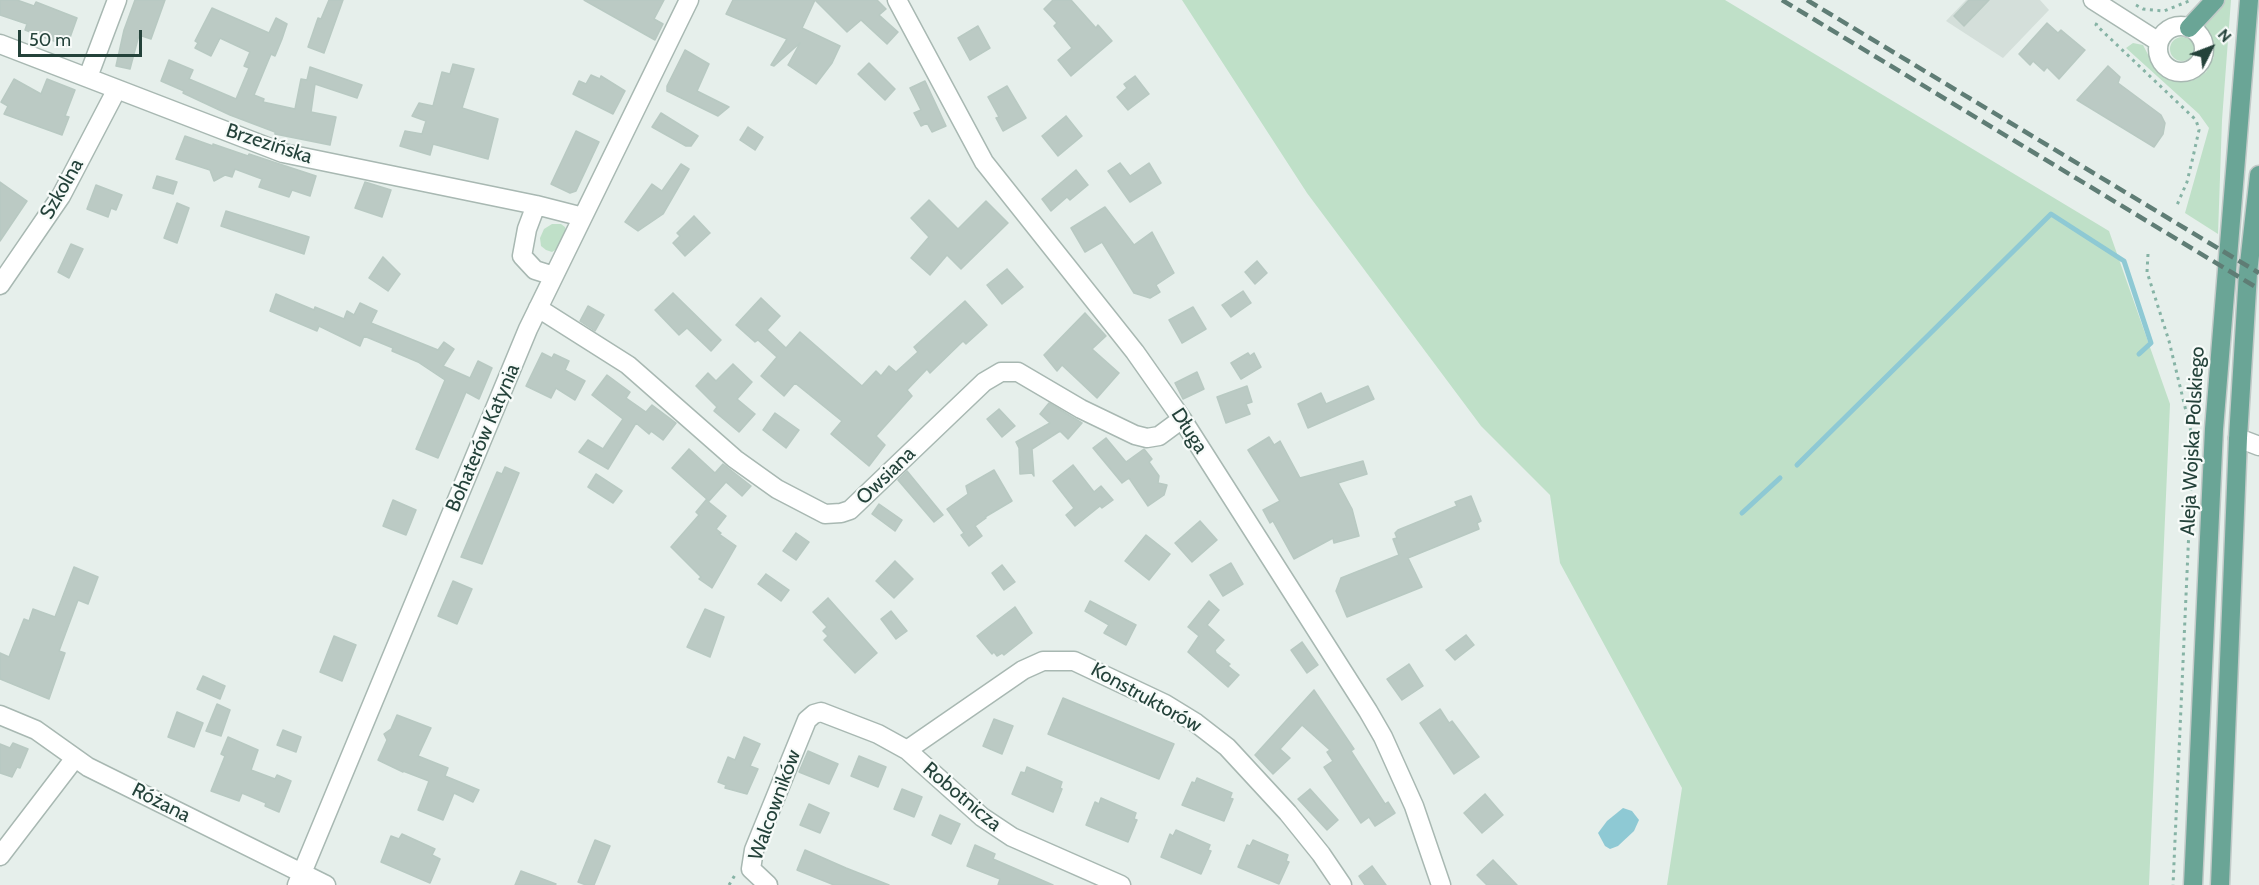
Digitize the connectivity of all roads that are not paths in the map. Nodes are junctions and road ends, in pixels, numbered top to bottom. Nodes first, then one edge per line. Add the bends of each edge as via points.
1 (117, 0) edge
2 (689, 0) edge
3 (897, 0) edge
4 (2215, 0) edge
5 (2249, 0) edge
6 (2099, 4) edge
7 (2189, 28) junction
8 (2159, 42) junction
9 (0, 44) edge
10 (88, 77) junction
11 (117, 89) junction
12 (2259, 175) edge
13 (536, 205) junction
14 (583, 217) junction
15 (554, 276) junction
16 (0, 285) edge
17 (538, 308) junction
18 (1182, 419) junction
19 (2238, 438) junction
20 (2259, 446) edge
21 (0, 715) edge
22 (807, 720) joint
23 (907, 750) junction
24 (75, 758) junction
25 (0, 856) edge
26 (300, 880) edge
27 (326, 885) edge
28 (768, 885) edge
29 (1121, 885) edge
30 (1342, 885) edge
31 (1441, 885) edge
32 (2193, 885) edge
33 (2220, 885) edge

1 - 10 street
2 - 14 street, Bohaterów Katynia
3 - 18 street, Długa via 984,162 1135,351
4 - 7 main road
5 - 32 main road, Aleja Wojska Polskiego via 2214,429
6 - 8 street
7 - 8 street via 2171,29
7 - 8 street via 2204,45 2202,60 2191,70 2183,73 2169,69 2159,57
9 - 10 street, Brzezińska
10 - 11 street, Brzezińska
11 - 13 street, Brzezińska via 283,153
11 - 16 street, Szkolna via 61,196
12 - 19 main road via 2248,273
13 - 14 street, Brzezińska
13 - 15 street via 522,256 535,270
14 - 15 street, Bohaterów Katynia
15 - 17 street, Bohaterów Katynia
17 - 18 street, Owsiana via 628,365 735,459 777,489 825,514 850,510 984,382 1000,372 1018,372 1135,435 1159,436
17 - 26 street, Bohaterów Katynia
18 - 31 street, Długa via 1383,737 1414,806
19 - 20 street
19 - 33 main road
21 - 24 street, Różana via 36,730
22 - 23 street, Robotnicza via 821,712
22 - 28 street, Walcowników via 754,850 751,869
23 - 29 street, Robotnicza via 997,828
23 - 30 street, Konstruktorów via 1023,670 1043,661 1074,661 1165,704 1227,747 1288,813
24 - 25 street
24 - 26 street, Różana
26 - 27 street, Różana

